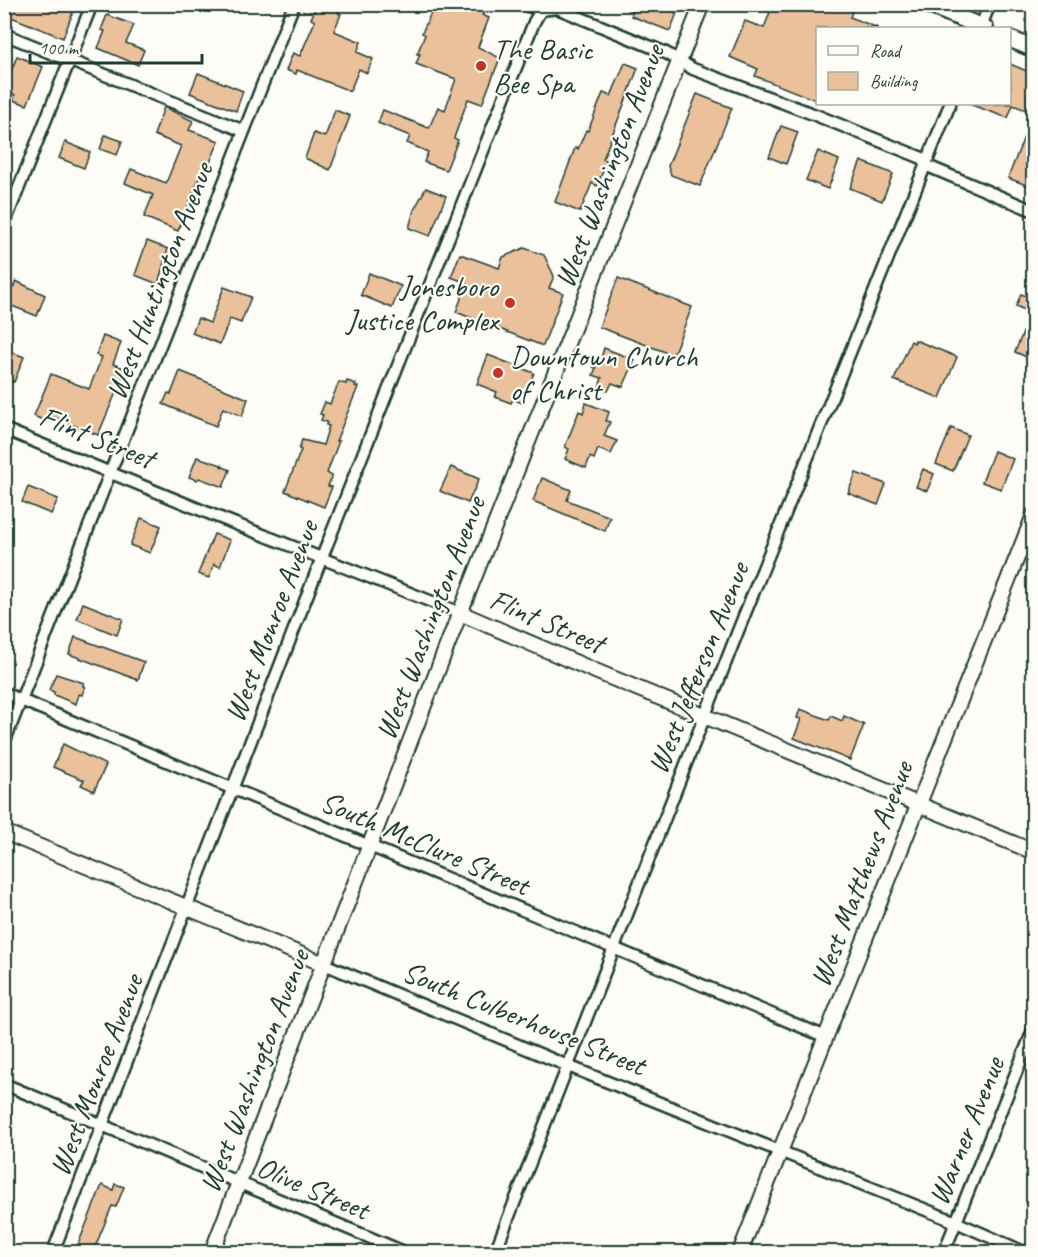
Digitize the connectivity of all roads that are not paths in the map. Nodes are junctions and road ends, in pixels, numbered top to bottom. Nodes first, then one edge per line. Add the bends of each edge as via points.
1 (92, 4) edge
2 (294, 4) edge
3 (522, 4) edge
4 (702, 4) edge
5 (926, 4) edge
6 (990, 4) edge
7 (541, 10) junction
8 (980, 27) edge
9 (982, 27) edge
10 (4, 34) edge
11 (1011, 39) edge
12 (1034, 49) edge
13 (69, 60) junction
14 (679, 62) junction
15 (950, 105) edge
16 (244, 131) junction
17 (926, 163) junction
18 (1034, 211) edge
19 (4, 225) edge
20 (4, 429) edge
21 (110, 472) junction
22 (1034, 515) edge
23 (1030, 535) edge
24 (321, 558) junction
25 (460, 613) junction
26 (4, 693) edge
27 (21, 700) junction
28 (704, 716) junction
29 (4, 742) edge
30 (232, 788) junction
31 (917, 804) junction
32 (4, 832) edge
33 (369, 847) junction
34 (1034, 852) edge
35 (186, 907) junction
36 (613, 948) junction
37 (324, 964) junction
38 (1034, 1028) edge
39 (826, 1038) junction
40 (568, 1066) junction
41 (4, 1084) edge
42 (102, 1125) junction
43 (780, 1150) junction
44 (239, 1184) junction
45 (956, 1222) junction
46 (53, 1252) edge
47 (212, 1252) edge
48 (404, 1252) edge
49 (495, 1252) edge
50 (740, 1252) edge
51 (944, 1252) edge
52 (1024, 1252) edge

1 - 13 street
2 - 16 street, West Huntington Avenue
3 - 7 street
4 - 14 street, West Washington Avenue
5 - 8 main road
6 - 9 street
7 - 14 street via 557,8
7 - 24 street, West Monroe Avenue
10 - 13 street
11 - 12 main road
13 - 16 street
13 - 19 street
14 - 17 street
14 - 25 street, West Washington Avenue
15 - 17 street, West Jefferson Avenue
16 - 21 street, West Huntington Avenue
17 - 18 street
17 - 28 street, West Jefferson Avenue
20 - 21 street, Flint Street
21 - 24 street, Flint Street
21 - 27 street, West Huntington Avenue
22 - 23 street, West Matthews Avenue
23 - 31 street, West Matthews Avenue
24 - 25 street, Flint Street
24 - 30 street, West Monroe Avenue
25 - 28 street, Flint Street
25 - 33 street, West Washington Avenue
26 - 27 street, South McClure Street
27 - 29 street, West Huntington Avenue
27 - 30 street, South McClure Street
28 - 31 street, Flint Street
28 - 36 street, West Jefferson Avenue
30 - 33 street, South McClure Street
30 - 35 street, West Monroe Avenue
31 - 34 street, Flint Street
31 - 39 street, West Matthews Avenue
32 - 35 street, South Culberhouse Street
33 - 36 street, South McClure Street
33 - 37 street, West Washington Avenue
35 - 37 street, South Culberhouse Street
35 - 42 street, West Monroe Avenue
36 - 39 street, South McClure Street
36 - 40 street, West Jefferson Avenue
37 - 40 street, South Culberhouse Street
37 - 44 street, West Washington Avenue
38 - 45 street, Warner Avenue
39 - 43 street, West Matthews Avenue
40 - 43 street, South Culberhouse Street
40 - 49 street, West Jefferson Avenue
41 - 42 street, Olive Street
42 - 44 street, Olive Street
42 - 46 street, West Monroe Avenue
43 - 45 street, South Culberhouse Street
43 - 50 street, West Matthews Avenue
44 - 47 street, West Washington Avenue
44 - 48 street, Olive Street
45 - 51 street, Warner Avenue
45 - 52 street, South Culberhouse Street

